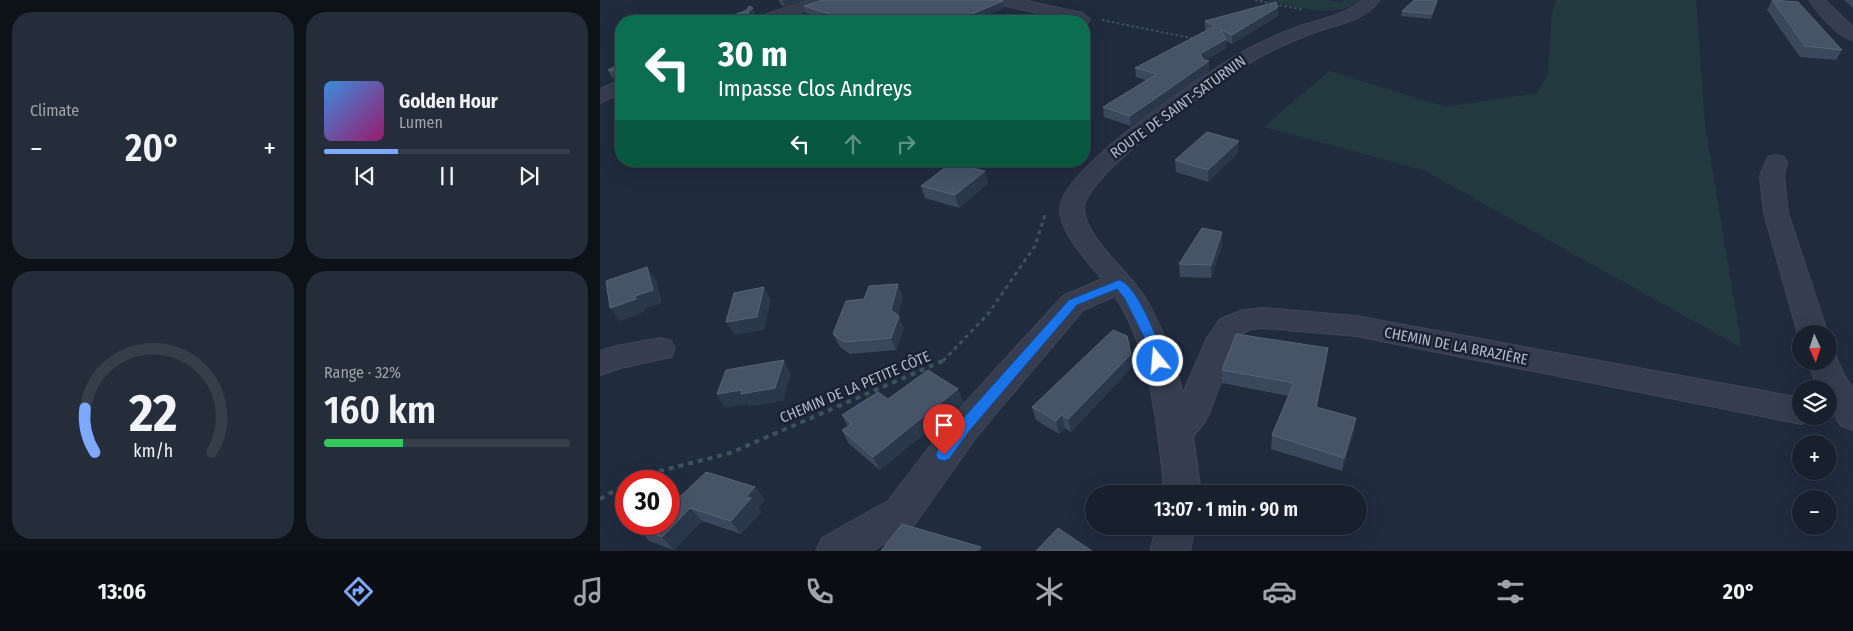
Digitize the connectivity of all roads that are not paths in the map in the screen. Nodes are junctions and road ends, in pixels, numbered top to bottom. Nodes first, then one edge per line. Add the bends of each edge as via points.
1 (824, 0) edge
2 (1001, 0) edge
3 (1372, 0) edge
4 (1817, 0) edge
5 (781, 15) edge
6 (1061, 15) edge
7 (1853, 35) edge
8 (615, 89) edge
9 (600, 97) edge
10 (1776, 162) dead end
11 (1119, 283) junction
12 (1810, 325) edge
13 (660, 349) dead end
14 (600, 363) edge
15 (1826, 370) edge
16 (1792, 409) edge
17 (1837, 417) edge
18 (1853, 418) edge
19 (1175, 432) junction
20 (1181, 485) edge
21 (836, 551) edge

1 - 5 street
2 - 6 street
3 - 11 street, ROUTE DE SAINT-SATURNIN via 1351,16 1297,32 1233,65 1125,143 1100,165 1071,203 1073,221
4 - 7 street
8 - 9 street
10 - 12 street via 1772,176 1776,213
11 - 19 street, ROUTE DE SAINT-SATURNIN via 1130,297 1153,343
11 - 21 street via 1073,303 965,426 901,513
13 - 14 street
15 - 18 street
16 - 19 street, CHEMIN DE LA BRAZIÈRE via 1356,326 1263,318 1243,320 1231,326 1222,338 1192,414
17 - 18 street
19 - 20 street, ROUTE DE SAINT-SATURNIN

